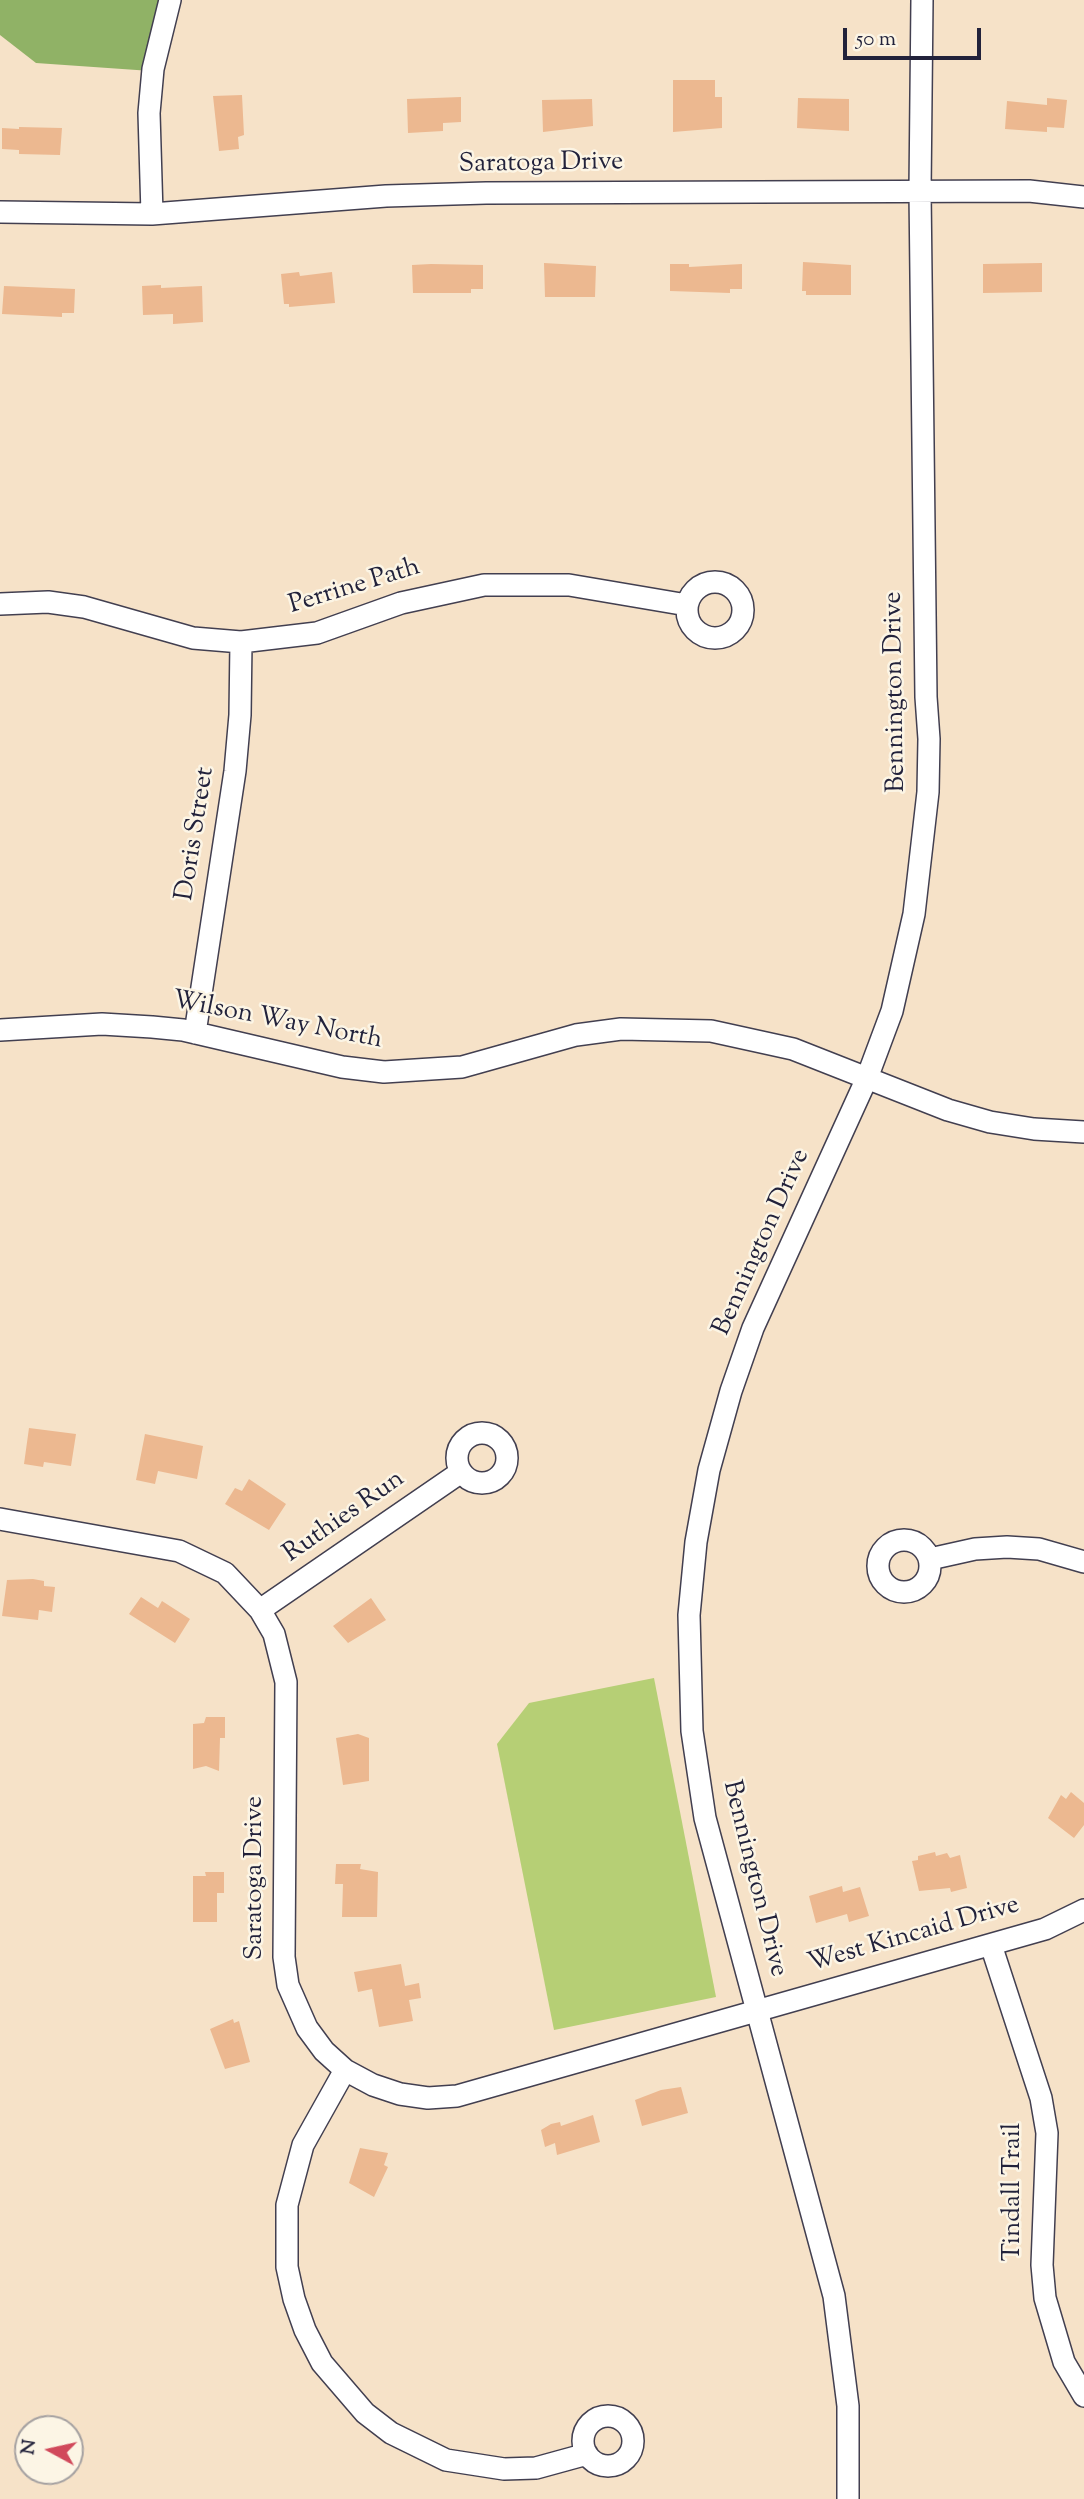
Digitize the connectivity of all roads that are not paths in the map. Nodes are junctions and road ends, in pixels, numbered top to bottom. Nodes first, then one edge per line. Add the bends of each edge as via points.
1 (170, 0) edge
2 (922, 0) edge
3 (920, 191) junction
4 (1084, 197) edge
5 (0, 212) edge
6 (152, 214) junction
7 (0, 604) edge
8 (687, 605) dead end
9 (241, 642) junction
10 (0, 1030) edge
11 (195, 1033) junction
12 (867, 1078) junction
13 (1084, 1132) edge
14 (461, 1472) dead end
15 (0, 1518) edge
16 (930, 1559) dead end
17 (1084, 1562) edge
18 (260, 1610) junction
19 (1084, 1910) edge
20 (991, 1945) junction
21 (757, 2009) junction
22 (345, 2070) junction
23 (1084, 2396) edge
24 (587, 2454) dead end
25 (848, 2499) edge

1 - 6 street via 153,69 149,113
2 - 3 street, Bennington Drive
3 - 4 street, Saratoga Drive via 1029,191
3 - 6 street, Saratoga Drive via 386,196
3 - 12 street, Bennington Drive via 928,792 905,963
5 - 6 street, Saratoga Drive
7 - 9 street, Perrine Path via 48,602 84,607 193,638
8 - 9 street, Perrine Path via 569,585 484,585 401,603 317,633
9 - 11 street, Doris Street via 235,771
10 - 11 street, Wilson Way North via 102,1024
11 - 12 street, Wilson Way North via 342,1067 384,1072 462,1067 576,1035 678,1028 749,1037
12 - 13 street, Wilson Way North via 990,1122
12 - 21 street, Bennington Drive via 753,1328 709,1470 696,1542 690,1615 692,1731 714,1861
14 - 18 street, Ruthies Run
15 - 18 street, Saratoga Drive via 178,1551 225,1573
16 - 17 street via 1007,1547 1039,1549
18 - 22 street, Saratoga Drive via 274,1634 286,1682 284,1957 288,1986 307,2028
19 - 20 street, West Kincaid Drive via 1045,1929
20 - 21 street, West Kincaid Drive
20 - 23 street, Tindall Trail via 1041,2098 1047,2133 1045,2298 1064,2362
21 - 22 street, Saratoga Drive via 457,2096 400,2094
21 - 25 street, Bennington Drive via 834,2296 848,2406
22 - 24 street via 303,2145 287,2205 286,2257 294,2299 322,2363 365,2413 391,2433 446,2460 504,2469 536,2468

